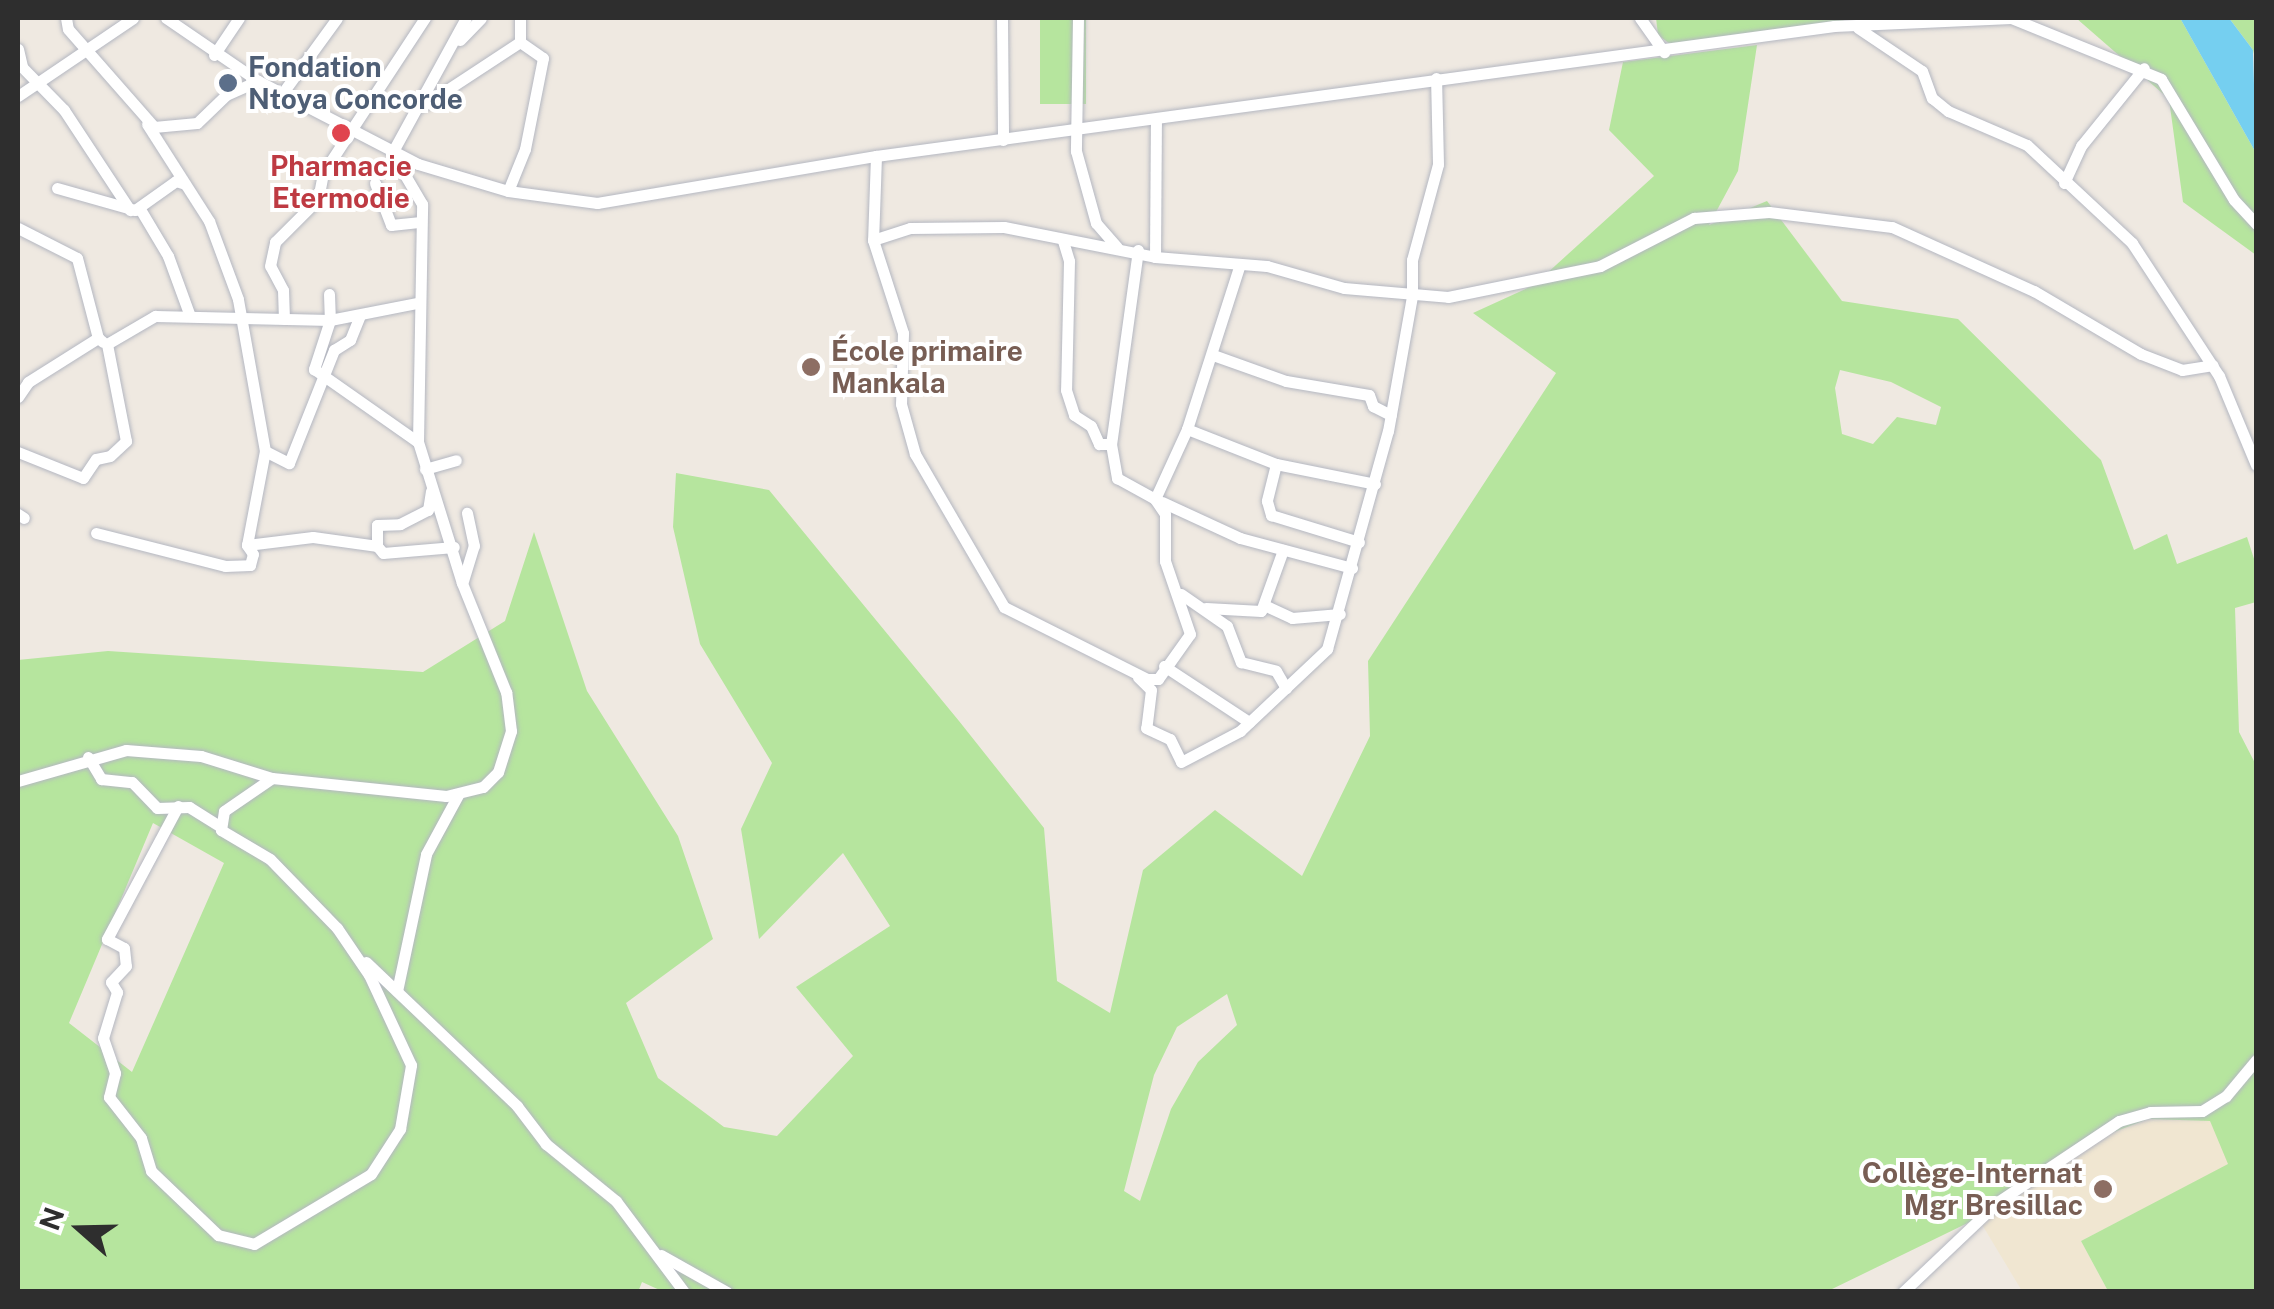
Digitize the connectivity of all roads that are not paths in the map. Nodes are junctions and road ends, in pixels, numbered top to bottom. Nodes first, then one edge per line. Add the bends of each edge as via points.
1 (66, 18) edge
2 (133, 18) edge
3 (166, 18) edge
4 (239, 18) edge
5 (337, 18) edge
6 (425, 18) edge
7 (466, 18) edge
8 (481, 18) edge
9 (520, 18) edge
10 (1002, 18) edge
11 (1078, 18) edge
12 (1640, 18) edge
13 (1834, 26) junction
14 (520, 42) junction
15 (90, 48) junction
16 (18, 49) edge
17 (1664, 52) junction
18 (214, 55) junction
19 (447, 57) junction
20 (2144, 68) junction
21 (1436, 78) junction
22 (38, 80) junction
23 (258, 81) junction
24 (284, 91) junction
25 (18, 96) edge
26 (417, 110) junction
27 (1156, 119) junction
28 (147, 124) junction
29 (353, 130) junction
30 (1074, 132) junction
31 (1003, 140) junction
32 (392, 153) junction
33 (876, 156) junction
34 (431, 168) junction
35 (375, 183) dead end
36 (184, 184) junction
37 (2064, 184) junction
38 (57, 188) dead end
39 (508, 191) junction
40 (418, 193) junction
41 (135, 209) junction
42 (421, 222) junction
43 (2256, 224) edge
44 (18, 228) edge
45 (873, 240) junction
46 (1064, 242) junction
47 (1117, 247) junction
48 (1138, 250) junction
49 (1155, 257) junction
50 (1240, 264) junction
51 (330, 294) dead end
52 (1412, 296) junction
53 (417, 302) junction
54 (190, 316) junction
55 (360, 316) junction
56 (240, 318) junction
57 (284, 318) junction
58 (330, 320) junction
59 (103, 342) junction
60 (1213, 355) junction
61 (2213, 365) junction
62 (23, 378) edge
63 (326, 378) junction
64 (18, 397) edge
65 (1391, 415) junction
66 (1187, 429) junction
67 (418, 442) junction
68 (1111, 444) junction
69 (265, 450) junction
70 (18, 452) edge
71 (456, 460) dead end
72 (1276, 464) junction
73 (2256, 465) edge
74 (425, 468) junction
75 (1375, 484) junction
76 (431, 485) junction
77 (1158, 500) junction
78 (466, 513) dead end
79 (96, 534) dead end
80 (1359, 542) junction
81 (246, 545) junction
82 (376, 546) junction
83 (454, 547) junction
84 (1283, 550) junction
85 (1352, 568) junction
86 (462, 583) junction
87 (1181, 594) junction
88 (1264, 605) junction
89 (1206, 608) junction
90 (1340, 614) junction
91 (1164, 666) junction
92 (1132, 669) junction
93 (1286, 688) junction
94 (1249, 722) junction
95 (88, 757) junction
96 (272, 778) junction
97 (18, 781) edge
98 (458, 796) junction
99 (178, 806) junction
100 (220, 826) junction
101 (356, 952) junction
102 (397, 991) junction
103 (2256, 1060) edge
104 (661, 1255) junction
105 (684, 1292) edge
106 (727, 1292) edge
107 (1902, 1292) edge

1 - 15 street via 68,29
2 - 15 street
3 - 18 street
4 - 18 street
5 - 24 street
6 - 29 street
7 - 19 street
8 - 19 street
9 - 14 street
10 - 31 street
11 - 30 street
12 - 17 street
13 - 17 street
13 - 20 street via 2012,18
13 - 37 street via 1870,30 1922,71 1932,98 1948,111 2026,146
14 - 26 street
14 - 39 street via 542,58 525,149
15 - 22 street
15 - 28 street
16 - 22 street via 22,67
17 - 21 street
18 - 23 street
19 - 26 street
20 - 37 street via 2081,146
20 - 43 street via 2170,88 2226,188
21 - 27 street
21 - 52 street via 1438,164 1412,260
22 - 25 street
22 - 41 street
23 - 24 street
23 - 28 street via 226,94 197,123
24 - 29 street
26 - 32 street
27 - 30 street
27 - 49 street
28 - 36 street
29 - 32 street
29 - 57 street via 323,174 318,199 276,242 270,266 283,290
30 - 31 street
30 - 47 street via 1087,202
31 - 33 street
32 - 34 street
32 - 40 street
33 - 39 street via 648,199 597,202
33 - 45 street
34 - 39 street
34 - 40 street
35 - 42 street via 391,225
36 - 41 street via 176,181
36 - 56 street via 223,250
37 - 61 street via 2147,260
38 - 41 street
40 - 42 street
41 - 54 street via 168,256
42 - 53 street
44 - 59 street via 77,258
45 - 46 street via 910,228 1004,227
45 - 92 street via 903,333 901,404 915,454 977,558 986,586 1004,607
46 - 47 street
46 - 68 street via 1066,390 1074,415 1091,426 1099,444
47 - 48 street
48 - 49 street
48 - 68 street
49 - 50 street
50 - 52 street
50 - 60 street
51 - 58 street
52 - 61 street via 1448,297 1583,270 1627,257 1694,218 1769,212 1892,227 2034,291 2141,354 2182,370
52 - 65 street
53 - 55 street
53 - 67 street
54 - 56 street
54 - 59 street via 152,317
55 - 58 street
55 - 63 street via 350,340 334,350
56 - 57 street
56 - 69 street
57 - 58 street
58 - 63 street via 312,361
59 - 62 street
59 - 70 street via 126,441 96,459 83,478
60 - 65 street via 1286,381 1369,395 1373,406
60 - 66 street
61 - 73 street
62 - 64 street
63 - 67 street
63 - 69 street via 289,463
65 - 75 street
66 - 72 street
66 - 77 street
67 - 74 street
68 - 77 street via 1116,478
69 - 81 street
71 - 74 street
72 - 75 street
72 - 80 street via 1267,501 1271,515
74 - 76 street
75 - 80 street
76 - 82 street via 428,510 400,524 377,525
76 - 83 street
77 - 84 street
77 - 87 street via 1165,562
78 - 86 street via 474,546
79 - 81 street via 225,566 250,565
80 - 85 street
81 - 82 street via 323,537
82 - 83 street via 383,554
83 - 86 street
84 - 85 street
84 - 88 street
85 - 90 street
86 - 98 street via 506,692 511,732 498,772
87 - 89 street
87 - 91 street via 1190,634
88 - 89 street via 1256,613
88 - 90 street via 1292,618
89 - 93 street via 1227,626 1241,662 1276,671
90 - 93 street via 1327,649
91 - 92 street via 1158,679
91 - 94 street
92 - 94 street via 1152,690 1146,728 1170,738 1181,762
93 - 94 street
95 - 96 street via 126,750 197,755
95 - 97 street
95 - 99 street via 101,779 132,782 158,808
96 - 98 street
96 - 100 street via 224,811
98 - 102 street via 426,854
99 - 100 street
99 - 101 street via 108,935 108,942 124,948 126,966 111,982 117,992 103,1040 116,1073 109,1097 141,1138 150,1171 218,1236 254,1244 357,1188 400,1129 411,1065
100 - 101 street via 296,882
101 - 102 street
102 - 104 street via 517,1106 546,1144 616,1201
103 - 107 street via 2226,1096 2202,1112 2150,1112 2119,1121 2000,1201
104 - 105 street
104 - 106 street

